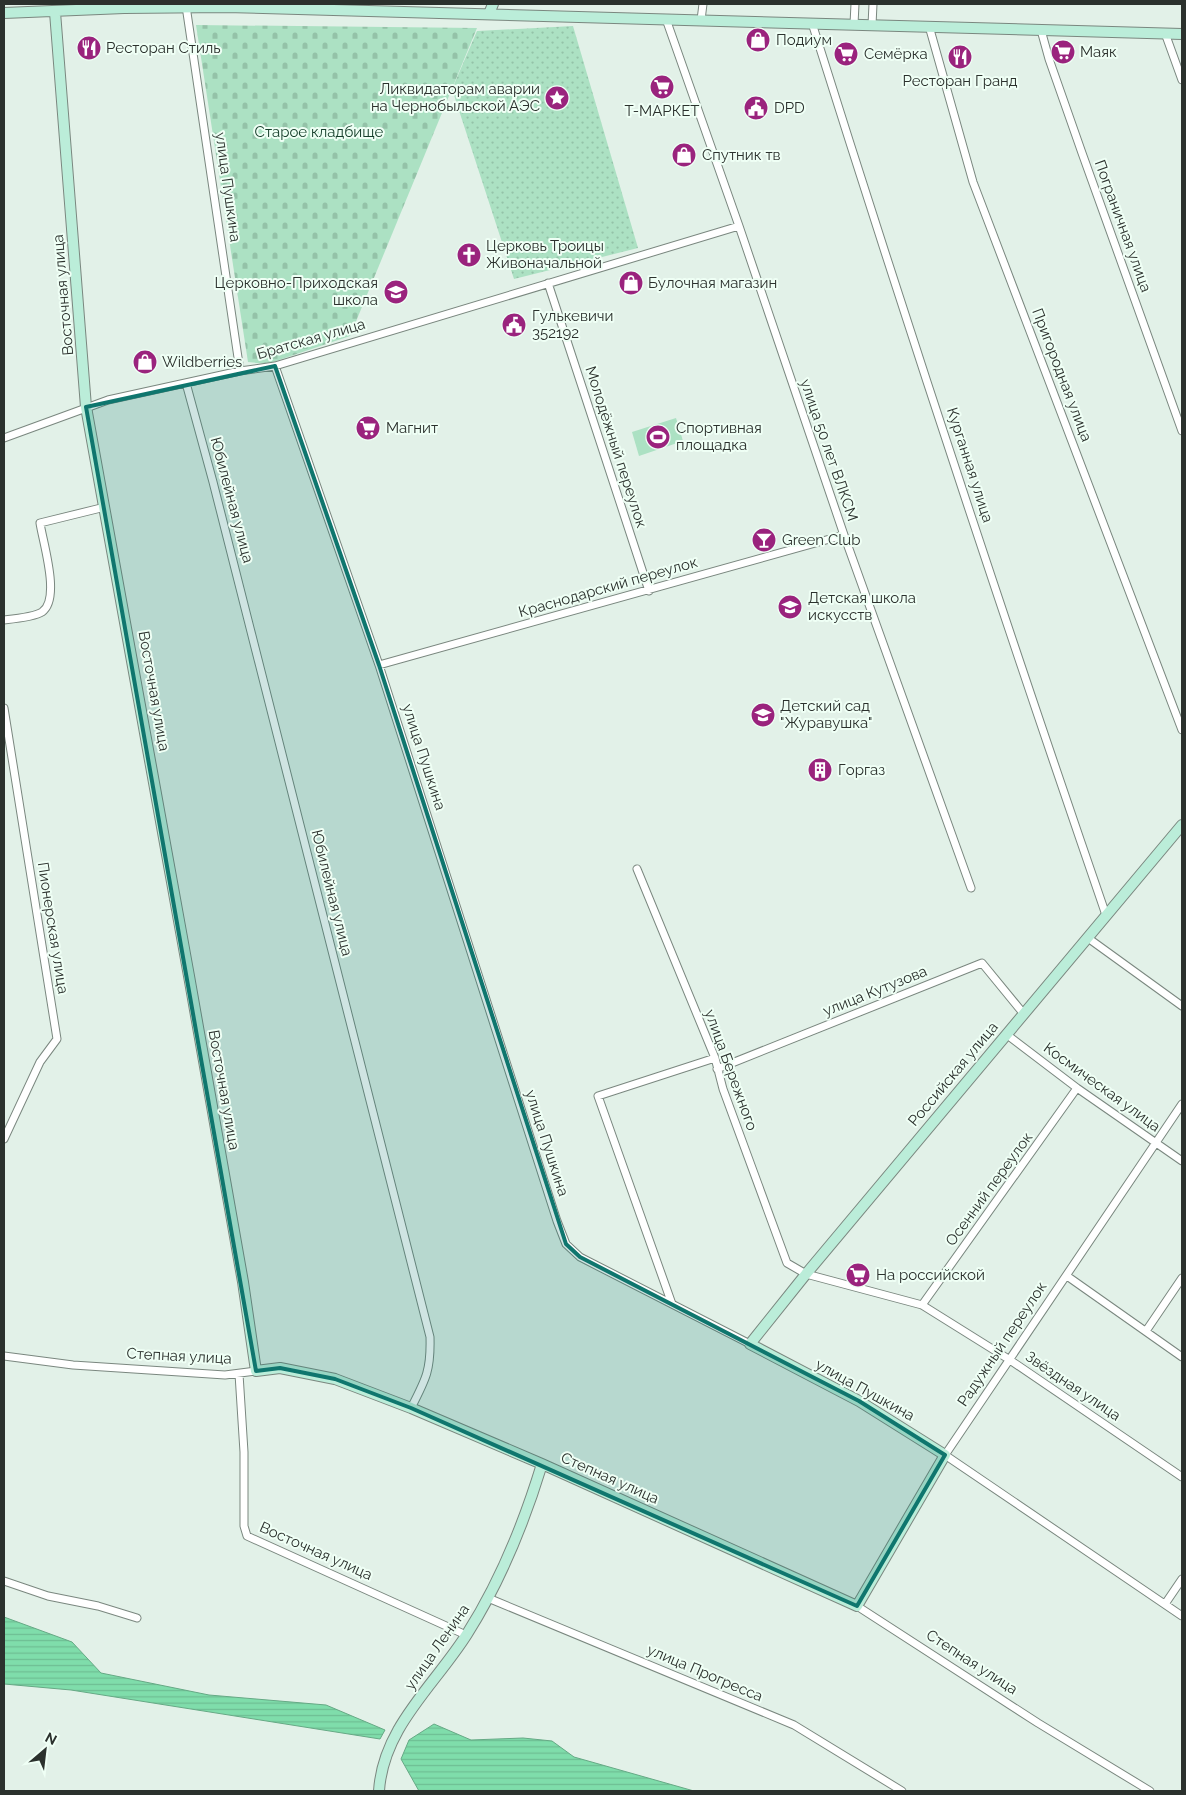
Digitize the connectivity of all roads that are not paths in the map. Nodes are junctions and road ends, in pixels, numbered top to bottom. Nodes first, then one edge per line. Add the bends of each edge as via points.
1 (703, 4) edge
2 (855, 4) edge
3 (873, 4) edge
4 (186, 6) junction
5 (491, 9) edge
6 (55, 12) junction
7 (4, 13) edge
8 (666, 19) junction
9 (701, 20) junction
10 (812, 23) junction
11 (854, 24) junction
12 (872, 25) junction
13 (928, 26) junction
14 (1041, 30) junction
15 (1165, 33) junction
16 (1182, 34) edge
17 (1182, 80) edge
18 (739, 226) junction
19 (548, 283) junction
20 (275, 366) junction
21 (240, 371) junction
22 (186, 383) junction
23 (86, 407) junction
24 (1182, 431) edge
25 (4, 438) edge
26 (105, 507) junction
27 (844, 535) junction
28 (649, 590) junction
29 (4, 620) edge
30 (379, 665) junction
31 (4, 708) edge
32 (1182, 730) edge
33 (1182, 825) edge
34 (637, 869) dead end
35 (971, 888) dead end
36 (1106, 915) junction
37 (1088, 938) junction
38 (1182, 1006) edge
39 (1023, 1013) junction
40 (1006, 1034) junction
41 (715, 1058) junction
42 (717, 1069) junction
43 (1077, 1088) junction
44 (1182, 1104) edge
45 (4, 1139) edge
46 (1155, 1142) junction
47 (1182, 1161) edge
48 (806, 1274) junction
49 (1067, 1276) junction
50 (1182, 1278) edge
51 (672, 1304) junction
52 (922, 1305) junction
53 (1146, 1331) junction
54 (750, 1344) junction
55 (4, 1356) edge
56 (1182, 1357) edge
57 (1010, 1360) junction
58 (256, 1371) junction
59 (239, 1374) junction
60 (411, 1408) junction
61 (945, 1455) junction
62 (542, 1464) junction
63 (1182, 1477) edge
64 (1182, 1579) edge
65 (4, 1581) edge
66 (488, 1598) junction
67 (1165, 1604) junction
68 (857, 1606) junction
69 (1182, 1616) edge
70 (137, 1618) dead end
71 (466, 1635) junction
72 (379, 1791) edge
73 (902, 1791) edge
74 (1150, 1791) edge

1 - 9 street
2 - 11 street
3 - 12 street
4 - 5 street
4 - 6 street
4 - 21 street, улица Пушкина
5 - 8 street
6 - 7 street
6 - 23 street, Восточная улица
8 - 9 street
8 - 18 street, улица 50 лет ВЛКСМ
9 - 10 street
10 - 11 street
10 - 36 street, Курганная улица via 870,207
11 - 12 street
12 - 13 street
13 - 14 street
13 - 32 street, Пригородная улица via 973,182
14 - 15 street
14 - 24 street, Пограничная улица
15 - 16 street
15 - 17 street
18 - 19 street, Братская улица
18 - 27 street, улица 50 лет ВЛКСМ
19 - 20 street, Братская улица
19 - 28 street, Молодёжный переулок
20 - 21 street, Братская улица
20 - 30 street, улица Пушкина
21 - 22 street, Братская улица
22 - 23 street, Братская улица
22 - 60 street, Юбилейная улица via 214,482 430,1337 431,1358 427,1376
23 - 25 street, Братская улица
23 - 26 street, Восточная улица
26 - 29 street via 40,523 52,590 49,605 40,613
26 - 58 street, Восточная улица via 198,1024
27 - 28 street, Краснодарский переулок
27 - 35 street, улица 50 лет ВЛКСМ
28 - 30 street, Краснодарский переулок
30 - 51 street, улица Пушкина via 566,1244 580,1257
31 - 45 street, Пионерская улица via 57,1039 40,1062
33 - 36 street, Российская улица
34 - 41 street, улица Бережного
36 - 37 street, Российская улица
37 - 38 street
37 - 39 street, Российская улица
39 - 40 street, Российская улица
39 - 42 street, улица Кутузова via 982,963
40 - 43 street, Космическая улица
40 - 48 street, Российская улица
41 - 42 street, улица Бережного
41 - 51 street via 598,1096
42 - 48 street, улица Бережного via 787,1263
43 - 46 street, Космическая улица
43 - 52 street, Осенний переулок
44 - 46 street, Радужный переулок
46 - 47 street, Космическая улица
46 - 49 street, Радужный переулок
48 - 52 street, Звёздная улица
48 - 54 street, Российская улица
49 - 53 street
49 - 57 street, Радужный переулок
50 - 53 street
51 - 54 street, улица Пушкина
52 - 57 street, Звёздная улица
53 - 56 street
54 - 61 street, улица Пушкина via 859,1401
55 - 59 street, Степная улица via 73,1365
57 - 61 street, Радужный переулок
57 - 63 street, Звёздная улица
58 - 59 street, Степная улица
58 - 60 street, Степная улица via 280,1368 335,1379
59 - 71 street, Восточная улица via 244,1526 247,1536
60 - 62 street, Степная улица
61 - 67 street, улица Пушкина
61 - 68 street, Радужный переулок
62 - 66 street, улица Ленина via 529,1508
62 - 68 street, Степная улица
64 - 67 street
65 - 70 street via 48,1596
66 - 71 street, улица Ленина
66 - 73 street, улица Прогресса via 794,1725
67 - 69 street, улица Пушкина
68 - 74 street, Степная улица
71 - 72 street, улица Ленина via 394,1737 385,1760

